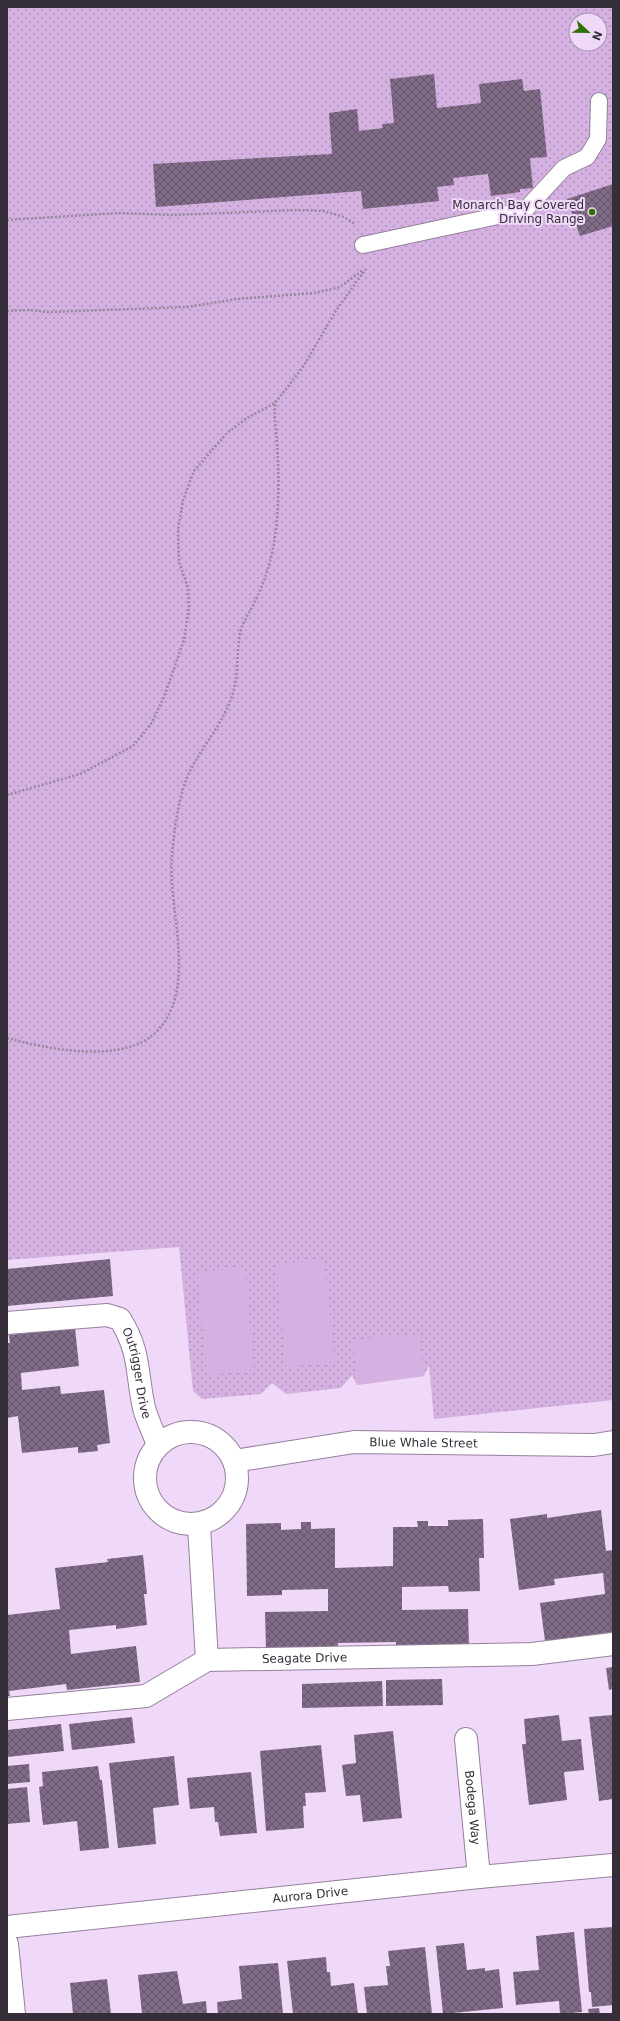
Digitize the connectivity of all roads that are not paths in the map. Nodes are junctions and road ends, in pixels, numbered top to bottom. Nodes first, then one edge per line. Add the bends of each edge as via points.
1 (599, 101) dead end
2 (363, 245) dead end
3 (7, 1323) edge
4 (613, 1442) edge
5 (158, 1445) junction
6 (234, 1461) junction
7 (199, 1526) junction
8 (613, 1644) edge
9 (207, 1660) junction
10 (7, 1709) edge
11 (466, 1739) dead end
12 (613, 1865) edge
13 (479, 1877) junction
14 (7, 1927) edge
15 (7, 1944) edge
16 (14, 2014) edge

1 - 2 lane via 598,139 587,157 564,168 525,210
3 - 5 street, Outrigger Drive via 107,1315 120,1319 129,1334 138,1359 144,1409
4 - 6 street, Blue Whale Street via 594,1445 354,1442
5 - 6 street via 171,1436 201,1432 215,1438 227,1448
5 - 7 street via 150,1457 146,1472 146,1487 151,1501 160,1513 173,1521
6 - 7 street via 238,1476 236,1492 229,1507 217,1517
7 - 9 street
8 - 9 street, Seagate Drive via 532,1654
9 - 10 street, Seagate Drive via 146,1696
11 - 13 street, Bodega Way
12 - 13 street, Aurora Drive
13 - 14 street, Aurora Drive
15 - 16 street

